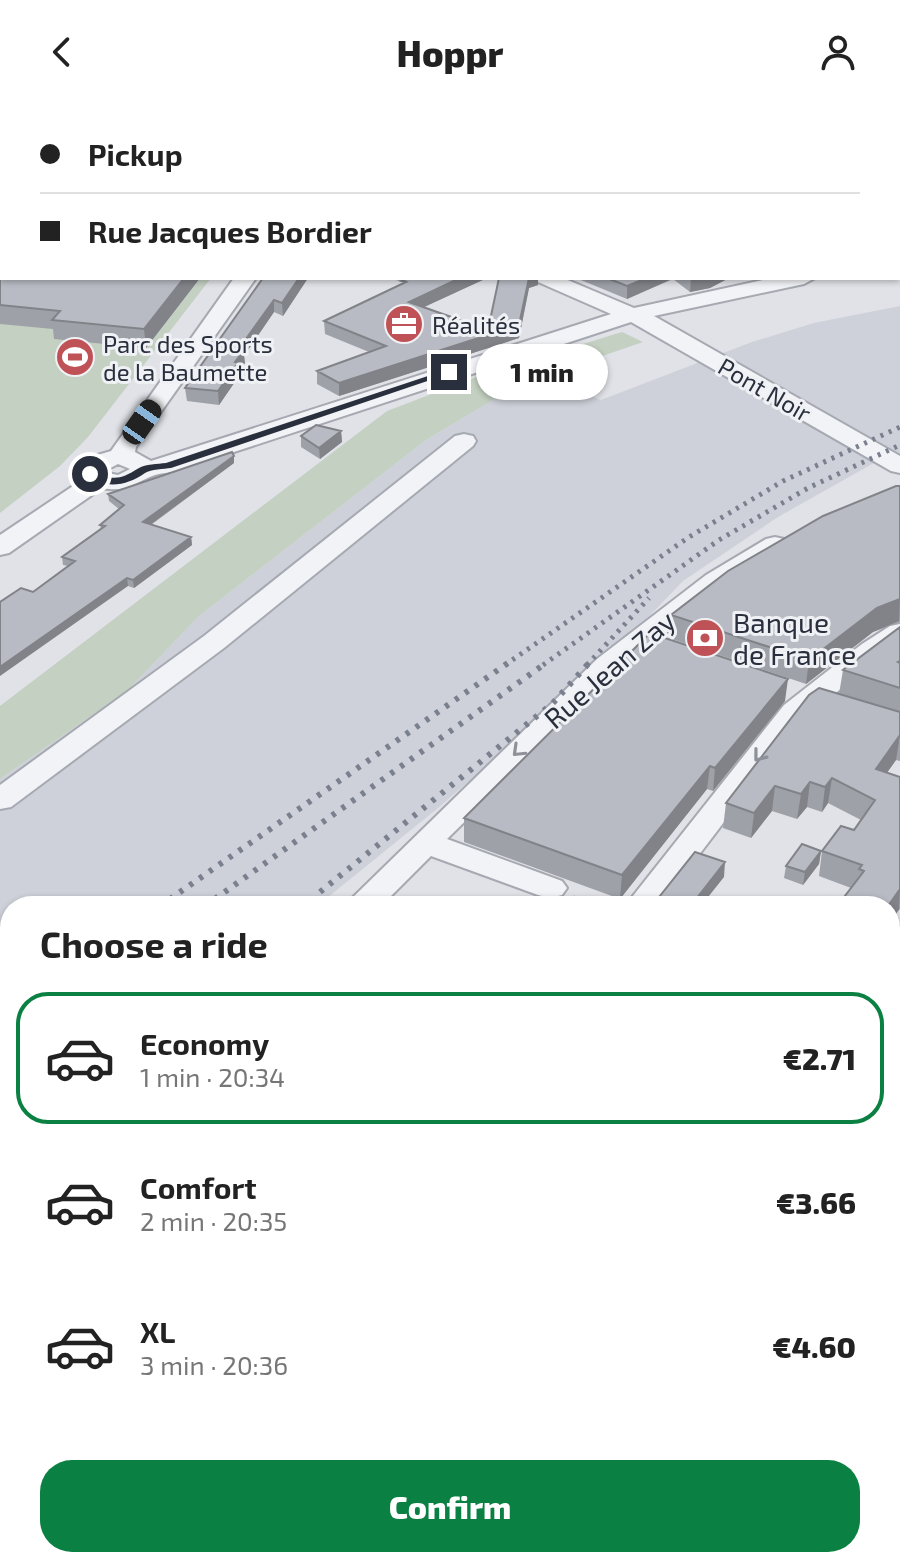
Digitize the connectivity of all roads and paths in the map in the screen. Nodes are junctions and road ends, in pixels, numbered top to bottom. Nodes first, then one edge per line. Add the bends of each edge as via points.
1 (244, 280) edge
2 (550, 280) edge
3 (795, 280) edge
4 (634, 315) junction
5 (464, 441) dead end
6 (132, 463) junction
7 (898, 465) edge
8 (803, 533) edge
9 (0, 547) edge
10 (900, 632) edge
11 (635, 639) junction
12 (674, 652) edge
13 (798, 694) junction
14 (844, 709) edge
15 (0, 800) edge
16 (427, 843) junction
17 (550, 888) dead end
18 (371, 896) edge
19 (650, 896) edge

1 - 6 street via 124,447
2 - 4 street, Pont Noir
3 - 4 street
4 - 6 street via 167,466
4 - 7 street, Pont Noir
5 - 15 street via 214,642
6 - 9 street via 137,476 98,480
8 - 11 street, Rue Jean Zay via 734,567
10 - 13 street
11 - 12 street
11 -> 16 street, Rue Jean Zay
13 - 14 street
13 -> 19 street via 794,711
16 - 17 street
16 - 18 street, Rue Jean Zay

